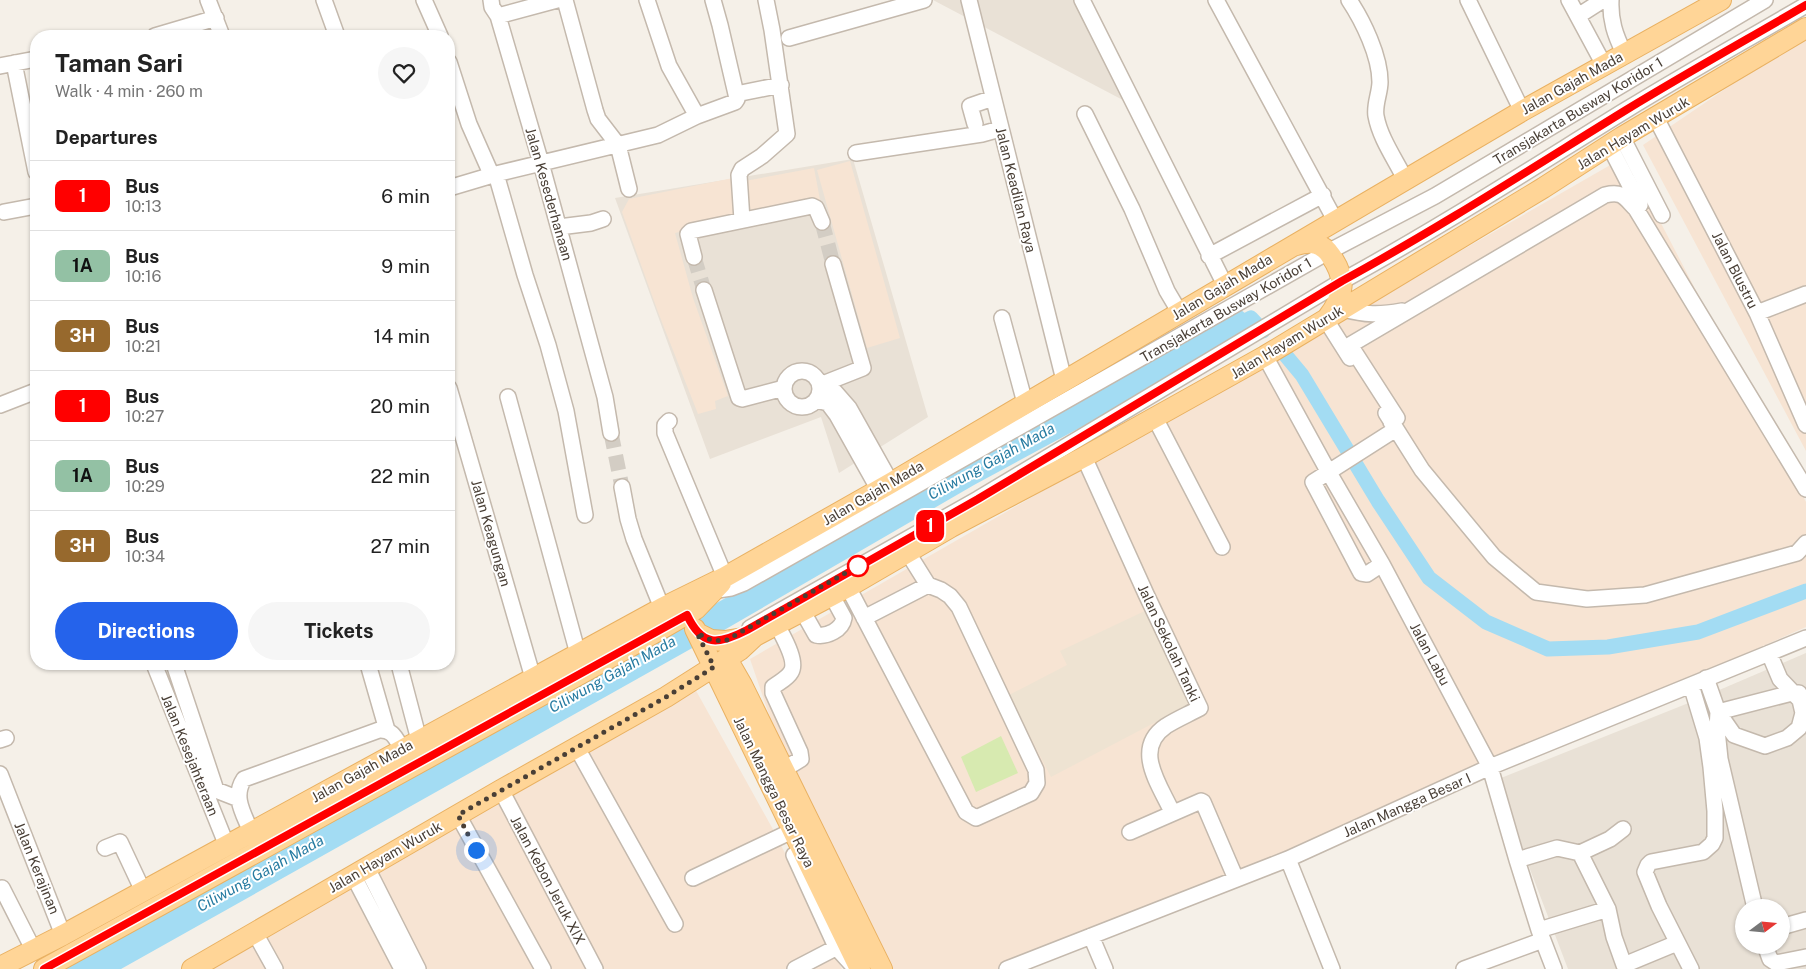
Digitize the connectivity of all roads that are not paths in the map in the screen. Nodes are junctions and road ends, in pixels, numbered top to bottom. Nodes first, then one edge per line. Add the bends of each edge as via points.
1 (208, 0) edge
2 (324, 0) edge
3 (424, 0) edge
4 (491, 0) edge
5 (557, 0) edge
6 (565, 0) edge
7 (647, 0) edge
8 (713, 0) edge
9 (766, 0) edge
10 (924, 0) edge
11 (969, 0) edge
12 (1082, 0) edge
13 (1216, 0) edge
14 (1350, 0) edge
15 (1468, 0) edge
16 (1569, 0) edge
17 (1720, 0) edge
18 (1765, 0) edge
19 (1600, 1) edge
20 (1806, 5) edge
21 (498, 16) junction
22 (1578, 16) junction
23 (216, 18) junction
24 (1806, 28) edge
25 (175, 30) edge
26 (220, 30) edge
27 (335, 30) edge
28 (437, 30) edge
29 (789, 38) dead end
30 (1624, 54) junction
31 (30, 60) edge
32 (7, 64) edge
33 (1604, 65) junction
34 (455, 81) edge
35 (780, 85) junction
36 (736, 94) junction
37 (993, 98) junction
38 (1522, 111) junction
39 (1085, 114) dead end
40 (697, 116) junction
41 (1656, 118) junction
42 (975, 124) dead end
43 (1000, 129) junction
44 (1615, 141) junction
45 (618, 145) junction
46 (30, 150) edge
47 (856, 153) dead end
48 (541, 163) junction
49 (494, 175) junction
50 (1405, 179) junction
51 (455, 186) edge
52 (629, 188) dead end
53 (1323, 196) junction
54 (30, 207) edge
55 (1638, 207) junction
56 (4, 212) dead end
57 (1662, 215) dead end
58 (603, 219) dead end
59 (742, 220) junction
60 (1335, 220) junction
61 (822, 222) tunnel mouth
62 (559, 227) junction
63 (1288, 247) junction
64 (1328, 252) junction
65 (1209, 256) junction
66 (694, 257) tunnel mouth
67 (832, 264) tunnel mouth
68 (1342, 281) junction
69 (1225, 285) junction
70 (704, 290) tunnel mouth
71 (1806, 294) edge
72 (1344, 309) junction
73 (1408, 310) junction
74 (1180, 313) junction
75 (1757, 313) junction
76 (1002, 318) dead end
77 (1326, 320) junction
78 (1265, 356) junction
79 (861, 369) junction
80 (1064, 380) junction
81 (784, 388) junction
82 (818, 392) junction
83 (30, 393) edge
84 (508, 397) dead end
85 (1025, 403) junction
86 (0, 405) edge
87 (455, 409) edge
88 (843, 412) junction
89 (1156, 418) junction
90 (670, 421) dead end
91 (1806, 425) edge
92 (1391, 429) junction
93 (611, 433) tunnel mouth
94 (1084, 457) junction
95 (1328, 472) junction
96 (885, 486) junction
97 (622, 487) tunnel mouth
98 (1806, 489) edge
99 (586, 515) dead end
100 (1806, 543) edge
101 (1222, 547) dead end
102 (908, 553) junction
103 (1382, 564) junction
104 (720, 584) junction
105 (928, 585) junction
106 (840, 592) junction
107 (803, 612) junction
108 (864, 618) junction
109 (777, 625) junction
110 (699, 632) junction
111 (755, 636) junction
112 (1806, 638) edge
113 (1769, 653) junction
114 (578, 654) junction
115 (156, 670) edge
116 (176, 670) edge
117 (370, 670) edge
118 (399, 670) edge
119 (533, 678) junction
120 (1706, 678) junction
121 (742, 685) junction
122 (1691, 685) junction
123 (1799, 693) edge
124 (741, 710) junction
125 (1718, 712) junction
126 (387, 730) junction
127 (410, 744) junction
128 (577, 748) junction
129 (1490, 767) junction
130 (783, 770) junction
131 (0, 774) edge
132 (502, 790) junction
133 (4, 794) edge
134 (239, 798) junction
135 (1172, 812) junction
136 (458, 815) junction
137 (1623, 829) dead end
138 (251, 832) junction
139 (788, 832) junction
140 (1130, 832) dead end
141 (227, 846) junction
142 (105, 848) dead end
143 (1580, 853) junction
144 (1288, 859) junction
145 (1516, 860) junction
146 (360, 872) junction
147 (693, 878) dead end
148 (1236, 879) junction
149 (2, 888) dead end
150 (145, 890) junction
151 (832, 890) junction
152 (1753, 899) edge
153 (157, 906) junction
154 (1608, 909) junction
155 (1806, 920) edge
156 (675, 924) dead end
157 (1790, 924) edge
158 (63, 934) junction
159 (255, 934) junction
160 (1541, 935) junction
161 (1091, 936) junction
162 (1677, 943) junction
163 (841, 945) junction
164 (33, 949) junction
165 (1768, 954) edge
166 (1806, 956) edge
167 (0, 967) edge
168 (44, 969) edge
169 (192, 969) edge
170 (275, 969) edge
171 (402, 969) edge
172 (418, 969) edge
173 (543, 969) edge
174 (595, 969) edge
175 (795, 969) edge
176 (856, 969) edge
177 (860, 969) edge
178 (882, 969) edge
179 (1007, 969) edge
180 (1105, 969) edge
181 (1332, 969) edge
182 (1464, 969) edge
183 (1554, 969) edge
184 (1691, 969) edge

1 - 23 street
2 - 27 street
3 - 28 street
4 - 21 street, Jalan Kesederhanaan
5 - 21 street
6 - 45 street via 598,119
7 - 40 street via 669,66
8 - 36 street
9 - 35 street
10 - 29 street
11 - 37 street, Jalan Keadilan Raya
12 - 65 street
13 - 53 street
14 - 50 street via 1377,62 1380,82 1376,115 1380,130
15 - 38 street
16 - 22 street
17 - 30 main road, Jalan Gajah Mada
18 - 64 street, Transjakarta Busway Koridor 1 via 1435,196
19 - 22 street
19 - 30 street
20 - 68 street, Transjakarta Busway Koridor 1 via 1627,109 1396,252
21 - 48 street, Jalan Kesederhanaan
22 - 33 street
23 - 25 street
23 - 26 street
24 - 41 main road, Jalan Hayam Wuruk
30 - 33 main road, Jalan Gajah Mada
31 - 32 street
32 - 46 street
33 - 38 main road, Jalan Gajah Mada
34 - 49 street via 469,124
35 - 36 street
35 - 59 street via 787,134 742,169 738,185
36 - 40 street via 735,102
37 - 42 street via 970,106
37 - 43 street, Jalan Keadilan Raya
38 - 50 main road, Jalan Gajah Mada
39 - 74 street
40 - 45 street via 658,135
41 - 44 main road, Jalan Hayam Wuruk
41 - 75 street, Jalan Blustru
43 - 47 street
43 - 80 street, Jalan Keadilan Raya
44 - 55 street
44 - 57 street
44 - 72 main road, Jalan Hayam Wuruk
45 - 48 street
45 - 52 street
48 - 49 street
48 - 62 street, Jalan Kesederhanaan
49 - 51 street
49 - 99 street via 566,410
50 - 60 main road, Jalan Gajah Mada
53 - 60 street
53 - 65 street
54 - 56 street
55 - 73 street via 1616,193 1605,195
55 - 98 street
58 - 62 street
59 - 61 street via 812,206
59 - 66 street via 691,231 688,240
60 - 63 main road, Jalan Gajah Mada
62 - 93 street, Jalan Kesederhanaan
63 - 64 main road via 1316,244
63 - 69 main road, Jalan Gajah Mada
64 - 68 main road
64 - 104 street, Transjakarta Busway Koridor 1 via 744,583 732,588
65 - 69 street
67 - 79 street via 863,366
68 - 77 main road via 1341,294
68 - 110 street, Transjakarta Busway Koridor 1 via 978,499
69 - 74 main road, Jalan Gajah Mada
70 - 81 street via 740,398
71 - 75 street
72 - 73 street via 1362,314
72 - 77 main road, Jalan Hayam Wuruk
73 - 92 street via 1350,344 1397,418
74 - 80 main road, Jalan Gajah Mada
75 - 91 street, Jalan Blustru
76 - 85 street
77 - 78 main road, Jalan Hayam Wuruk
77 - 92 street
78 - 89 main road, Jalan Hayam Wuruk
78 - 95 street, Jalan Labu
79 - 82 street
79 - 88 street via 850,379
80 - 85 main road, Jalan Gajah Mada
81 - 82 street via 787,398 796,405 807,406
81 - 82 street via 787,378 800,371 815,376
82 - 88 street
83 - 86 street
84 - 114 street
85 - 96 main road, Jalan Gajah Mada
87 - 119 street, Jalan Keagungan
88 - 96 street
89 - 94 main road, Jalan Hayam Wuruk
89 - 101 street
90 - 104 street via 665,426 665,433
92 - 95 street
92 - 100 street via 1494,557 1536,592 1587,599 1645,595 1797,553
94 - 102 main road, Jalan Hayam Wuruk
94 - 135 street, Jalan Sekolah Tanki via 1200,708 1165,727 1149,752 1149,763
95 - 103 street, Jalan Labu
95 - 103 street via 1313,484 1361,573 1368,574
96 - 104 main road, Jalan Gajah Mada
97 - 110 street via 634,539
102 - 105 street
102 - 106 main road, Jalan Hayam Wuruk
103 - 129 street, Jalan Labu
104 - 110 main road, Jalan Gajah Mada
105 - 108 street
105 - 108 street via 946,593 959,606 1036,770 1036,783 1031,793 976,818 966,812
106 - 107 main road, Jalan Hayam Wuruk
106 - 107 street via 844,618 842,626 836,630 823,636 816,635
106 - 108 street
107 - 109 main road, Jalan Hayam Wuruk
109 - 111 main road, Jalan Hayam Wuruk
109 - 130 street via 793,665 790,674 773,687 773,693 801,759
110 - 111 main road, Jalan Hayam Wuruk
110 - 114 main road, Jalan Gajah Mada
110 - 121 main road, Jalan Mangga Besar Raya
110 - 124 main road, Jalan Mangga Besar Raya
110 - 128 main road, Jalan Hayam Wuruk via 666,697
110 - 153 main road, Jalan Gajah Mada
111 - 121 main road via 741,661
112 - 113 street, Jalan Mangga Besar I
113 - 120 street, Jalan Mangga Besar I
113 - 123 street via 1780,679
114 - 119 main road, Jalan Gajah Mada
115 - 141 street, Jalan Kesejahteraan
116 - 134 street via 216,790
117 - 126 street
118 - 127 street
119 - 127 main road, Jalan Gajah Mada
120 - 122 street, Jalan Mangga Besar I
120 - 125 street
121 - 124 main road, Jalan Mangga Besar Raya
122 - 129 street, Jalan Mangga Besar I
122 - 162 street via 1712,767 1715,838 1704,852 1651,862 1646,872
123 - 125 street
123 - 125 street via 1803,713 1799,728 1787,738 1765,746 1734,735
124 - 130 main road, Jalan Mangga Besar Raya
124 - 139 main road, Jalan Mangga Besar Raya
125 - 152 street via 1722,768
126 - 127 street
126 - 134 street via 364,734 244,779 238,788
127 - 138 main road, Jalan Gajah Mada
128 - 132 main road, Jalan Hayam Wuruk
128 - 156 street
129 - 144 street, Jalan Mangga Besar I
129 - 145 street, Jalan Labu
130 - 151 main road, Jalan Mangga Besar Raya
131 - 133 street, Jalan Kerajinan
132 - 136 main road, Jalan Hayam Wuruk
132 - 174 street, Jalan Kebon Jeruk XIX
133 - 158 street, Jalan Kerajinan
134 - 138 street
135 - 140 street
135 - 148 street via 1197,801 1204,802
136 - 146 main road, Jalan Hayam Wuruk
136 - 173 street
137 - 143 street
138 - 141 main road, Jalan Gajah Mada
139 - 147 street
139 - 151 main road, Jalan Mangga Besar Raya
139 - 163 street
141 - 150 main road, Jalan Gajah Mada
142 - 150 street via 120,842
143 - 145 street via 1557,848
143 - 154 street
144 - 148 street, Jalan Mangga Besar I
144 - 181 street
145 - 160 street, Jalan Labu
146 - 159 main road, Jalan Hayam Wuruk
146 - 171 street
146 - 172 street
148 - 161 street, Jalan Mangga Besar I
149 - 164 street
150 - 153 main road
150 - 158 main road, Jalan Gajah Mada
151 - 163 main road, Jalan Mangga Besar Raya
151 - 178 main road, Jalan Mangga Besar Raya
153 - 168 main road, Jalan Gajah Mada
154 - 160 street
154 - 162 street via 1624,965
155 - 157 street
158 - 164 main road, Jalan Gajah Mada
159 - 169 main road, Jalan Hayam Wuruk
159 - 170 street
160 - 182 street
160 - 183 street, Jalan Labu
161 - 179 street, Jalan Mangga Besar I
161 - 180 street
162 - 184 street
163 - 175 street
163 - 176 street
163 - 177 main road, Jalan Mangga Besar Raya
164 - 167 main road, Jalan Gajah Mada
165 - 166 street via 1776,963

